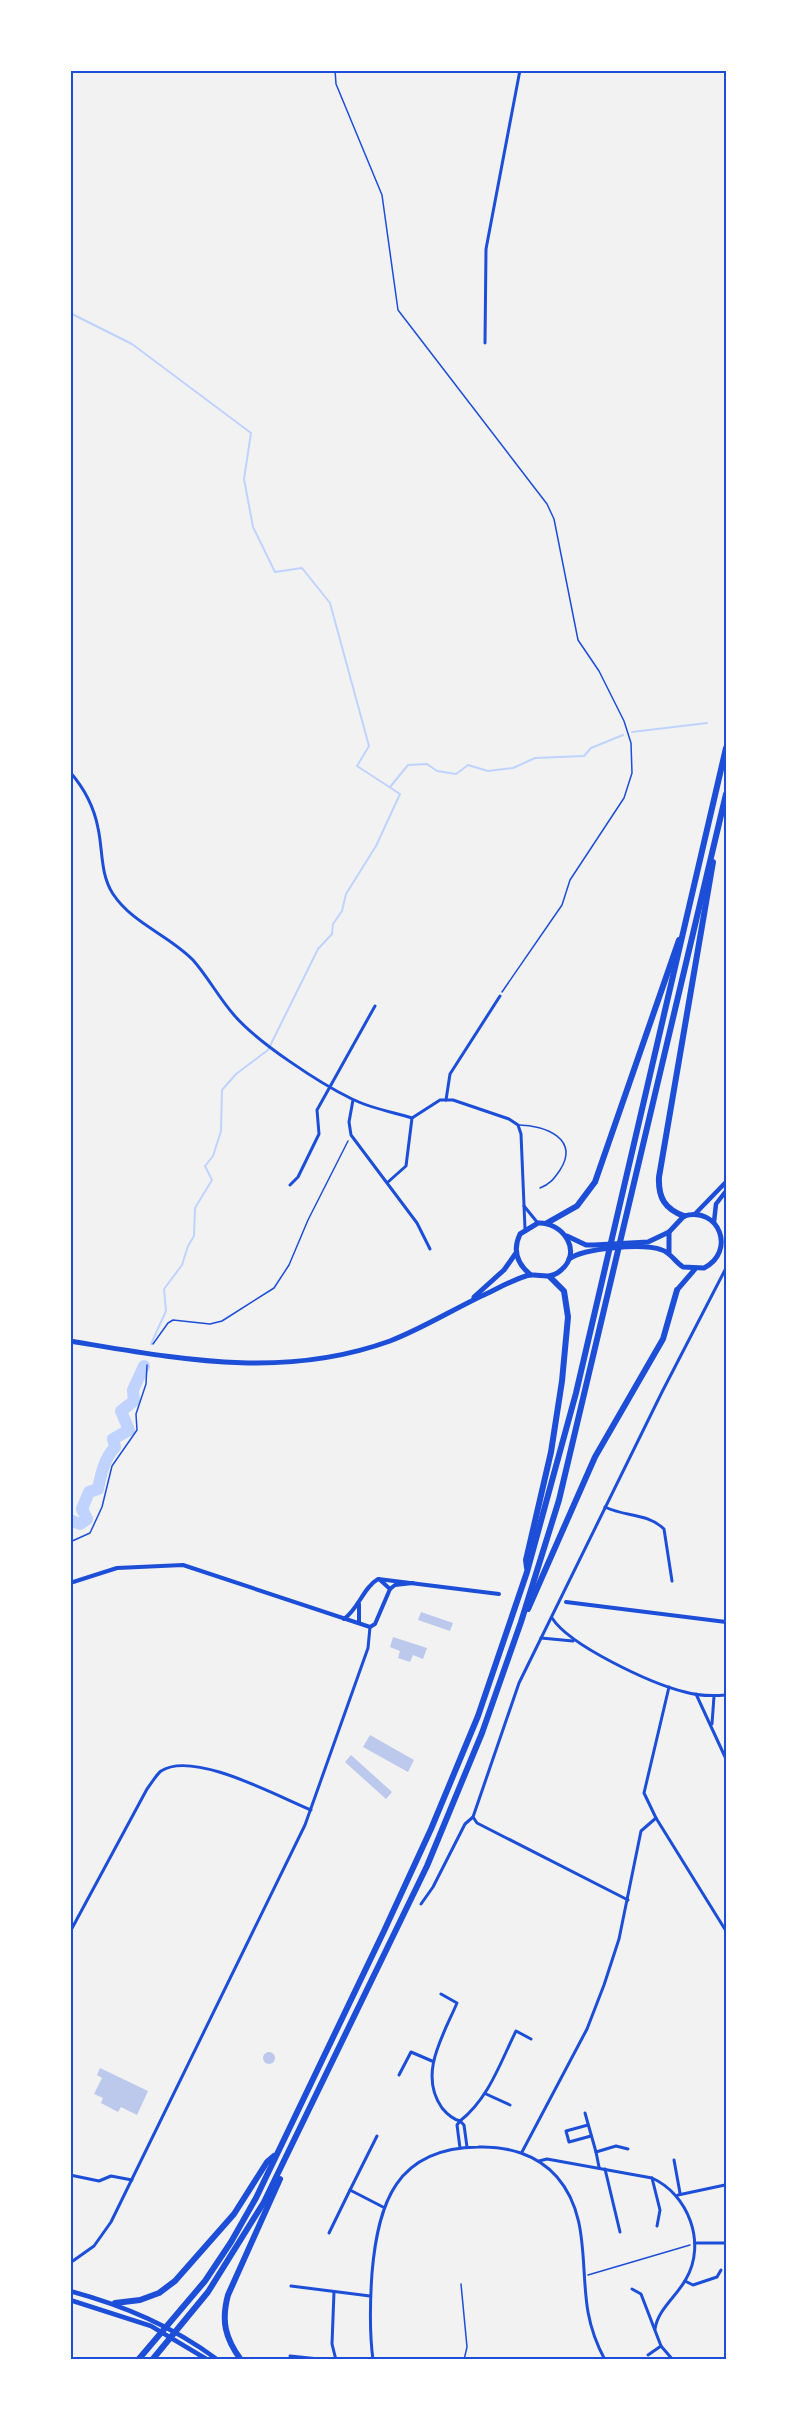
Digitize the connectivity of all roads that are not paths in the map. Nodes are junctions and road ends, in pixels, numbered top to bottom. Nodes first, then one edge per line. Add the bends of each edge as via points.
1 (520, 70) edge
2 (485, 343) dead end
3 (726, 748) edge
4 (70, 772) edge
5 (726, 794) edge
6 (713, 853) junction
7 (685, 925) junction
8 (500, 996) road end
9 (375, 1006) dead end
10 (331, 1086) junction
11 (353, 1100) junction
12 (446, 1100) junction
13 (412, 1118) junction
14 (518, 1125) junction
15 (388, 1182) junction
16 (726, 1182) edge
17 (290, 1185) dead end
18 (540, 1188) dead end
19 (726, 1191) edge
20 (522, 1202) junction
21 (695, 1214) junction
22 (684, 1216) junction
23 (714, 1222) junction
24 (538, 1223) junction
25 (547, 1223) junction
26 (525, 1230) junction
27 (720, 1230) junction
28 (669, 1232) junction
29 (726, 1232) edge
30 (567, 1236) junction
31 (638, 1245) junction
32 (724, 1246) edge
33 (430, 1249) dead end
34 (516, 1253) junction
35 (669, 1253) junction
36 (569, 1259) junction
37 (726, 1268) edge
38 (695, 1269) junction
39 (531, 1275) junction
40 (550, 1277) junction
41 (677, 1290) joint
42 (469, 1301) junction
43 (70, 1341) edge
44 (605, 1507) junction
45 (527, 1572) junction
46 (378, 1579) junction
47 (672, 1581) dead end
48 (413, 1583) junction
49 (70, 1584) edge
50 (390, 1589) junction
51 (500, 1594) dead end
52 (566, 1602) dead end
53 (359, 1604) junction
54 (551, 1617) junction
55 (344, 1619) junction
56 (521, 1622) junction
57 (726, 1622) edge
58 (359, 1624) junction
59 (370, 1627) junction
60 (541, 1638) junction
61 (575, 1641) junction
62 (669, 1687) junction
63 (696, 1694) junction
64 (726, 1695) edge
65 (714, 1696) junction
66 (712, 1726) junction
67 (726, 1759) edge
68 (310, 1810) junction
69 (473, 1817) junction
70 (656, 1818) junction
71 (628, 1900) junction
72 (421, 1904) dead end
73 (726, 1931) edge
74 (70, 1932) edge
75 (441, 1994) dead end
76 (531, 2039) dead end
77 (432, 2061) junction
78 (399, 2075) dead end
79 (486, 2094) junction
80 (510, 2105) dead end
81 (585, 2113) dead end
82 (460, 2121) junction
83 (588, 2125) junction
84 (377, 2136) dead end
85 (591, 2136) junction
86 (466, 2147) junction
87 (460, 2148) junction
88 (628, 2149) dead end
89 (596, 2152) junction
90 (277, 2153) junction
91 (522, 2153) junction
92 (288, 2155) junction
93 (674, 2160) dead end
94 (538, 2162) junction
95 (600, 2168) junction
96 (605, 2169) junction
97 (70, 2175) edge
98 (652, 2178) junction
99 (132, 2180) junction
100 (725, 2185) dead end
101 (350, 2190) junction
102 (679, 2194) junction
103 (383, 2207) junction
104 (657, 2226) dead end
105 (329, 2232) dead end
106 (620, 2232) dead end
107 (695, 2243) junction
108 (726, 2243) edge
109 (70, 2263) edge
110 (721, 2270) dead end
111 (685, 2282) junction
112 (291, 2286) dead end
113 (632, 2289) dead end
114 (70, 2291) edge
115 (334, 2292) junction
116 (370, 2296) junction
117 (70, 2300) edge
118 (115, 2303) junction
119 (655, 2329) junction
120 (660, 2346) junction
121 (648, 2355) dead end
122 (290, 2356) dead end
123 (138, 2360) edge
124 (152, 2360) edge
125 (208, 2360) edge
126 (218, 2360) edge
127 (241, 2360) edge
128 (329, 2360) edge
129 (336, 2360) edge
130 (373, 2360) edge
131 (604, 2360) edge
132 (673, 2360) edge

1 - 2 street via 486,249
3 - 7 highway
4 - 10 street via 92,807 105,874 124,908 193,960 234,1015 265,1042
5 - 6 highway
6 - 22 highway via 659,1178 663,1201
6 - 56 highway via 559,1500
7 - 25 highway via 595,1182 577,1206
7 - 45 highway via 576,1393
8 - 12 street via 450,1074
9 - 10 street
10 - 11 street
10 - 17 street via 317,1110 319,1134
11 - 13 street
11 - 15 street via 348,1122 351,1135
12 - 13 street
12 - 14 street
13 - 15 street via 406,1166
14 - 18 lane via 541,1129 566,1144 565,1161 550,1184
14 - 20 street
15 - 33 street
16 - 21 main road
19 - 23 main road via 716,1204
20 - 24 street
20 - 26 street
21 - 22 main road
21 - 23 main road
22 - 28 main road
23 - 27 main road
24 - 25 main road
24 - 26 main road
25 - 30 main road
26 - 34 main road via 517,1240
27 - 29 main road
27 - 32 main road
28 - 31 main road
28 - 35 main road
30 - 31 main road via 586,1245
30 - 36 main road
31 - 35 main road
31 - 36 main road via 590,1250
32 - 38 main road via 710,1265
34 - 39 main road via 518,1262
34 - 42 main road via 504,1270
35 - 38 main road via 677,1263
36 - 40 main road
37 - 44 street
38 - 41 main road
39 - 40 main road
39 - 42 main road
40 - 45 highway via 564,1291 568,1317 553,1440 526,1560
41 - 56 highway via 663,1340 595,1457
42 - 43 main road via 391,1341 289,1363 242,1365
44 - 47 street via 651,1520 664,1529
44 - 54 street
45 - 90 highway via 478,1716 444,1798
46 - 48 street
46 - 50 street
46 - 53 street via 370,1584
48 - 50 street
48 - 51 street
49 - 55 street via 117,1568 183,1565
50 - 59 street via 375,1624
52 - 57 street
53 - 55 street
53 - 58 street
54 - 60 street
54 - 61 street
55 - 58 street
56 - 92 highway via 482,1733 427,1866
58 - 59 street
59 - 68 street via 368,1648
60 - 61 street
60 - 69 street via 515,1694
61 - 62 street
62 - 63 street
62 - 70 street via 644,1793
63 - 65 street
63 - 66 street
64 - 65 street
65 - 66 street
66 - 67 street
68 - 74 street via 204,1767 182,1764 161,1772 147,1789
68 - 99 street
69 - 71 street via 477,1823
69 - 72 street via 465,1824
70 - 71 street via 641,1831
70 - 73 street
71 - 91 street via 619,1939 587,2029
75 - 77 street via 457,2003
76 - 79 street via 516,2031
77 - 78 street via 411,2052
77 - 82 street via 435,2097 447,2114
79 - 80 street
79 - 82 street
81 - 83 street
82 - 86 street
82 - 87 street
83 - 85 street
83 - 85 street via 566,2131 569,2142
84 - 101 street
85 - 89 street
86 - 87 street
86 - 91 street via 498,2146
87 - 103 street via 424,2160 410,2170
88 - 89 street via 616,2146
89 - 95 street
90 - 118 highway via 234,2214 175,2281 140,2300
90 - 123 highway via 231,2242 177,2317
91 - 94 street
92 - 124 highway via 238,2247
92 - 127 highway via 223,2313 224,2330
93 - 102 street
94 - 95 street via 547,2159
94 - 131 street via 556,2177 580,2218 591,2324
95 - 96 street
96 - 98 street
96 - 106 street
97 - 99 street via 99,2181 111,2176
98 - 102 street
98 - 104 street via 660,2210
99 - 109 street via 94,2246
100 - 102 street
101 - 103 street
101 - 105 street
102 - 107 street
103 - 116 street
107 - 108 street
107 - 111 street
110 - 111 street via 717,2277 693,2284
111 - 119 street via 656,2319
112 - 115 street
113 - 119 street via 641,2294
114 - 118 main road
115 - 116 street
115 - 129 street via 332,2344
116 - 130 street
117 - 125 main road via 151,2326
118 - 126 main road via 188,2338
119 - 120 street
120 - 121 street
120 - 132 street
122 - 128 street

